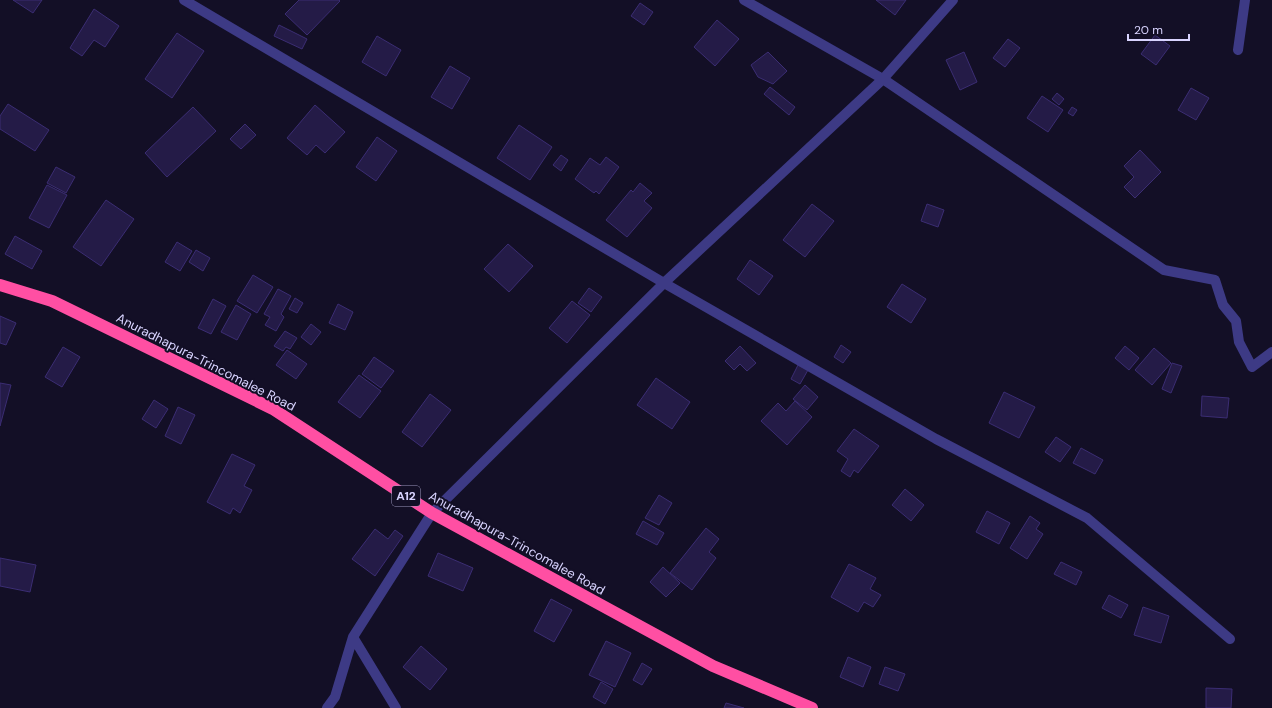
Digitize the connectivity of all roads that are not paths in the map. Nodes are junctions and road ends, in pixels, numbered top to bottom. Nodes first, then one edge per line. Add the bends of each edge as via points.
1 (184, 0) edge
2 (744, 0) edge
3 (953, 0) edge
4 (1245, 0) edge
5 (1238, 50) dead end
6 (883, 79) junction
7 (664, 283) junction
8 (0, 285) edge
9 (1272, 352) edge
10 (432, 513) junction
11 (352, 637) junction
12 (1230, 639) dead end
13 (327, 708) edge
14 (396, 708) edge
15 (812, 708) edge

1 - 7 street
2 - 6 street
3 - 6 street
4 - 5 street
6 - 7 street
6 - 9 street via 1164,270 1215,280 1223,305 1236,321 1239,342 1252,367
7 - 10 street
7 - 12 street via 936,439 1087,518
8 - 10 highway, Anuradhapura-Trincomalee Road / A12 via 52,301 273,409
10 - 11 street
10 - 15 highway, Anuradhapura-Trincomalee Road / A12 via 713,666
11 - 13 street via 335,697
11 - 14 street

